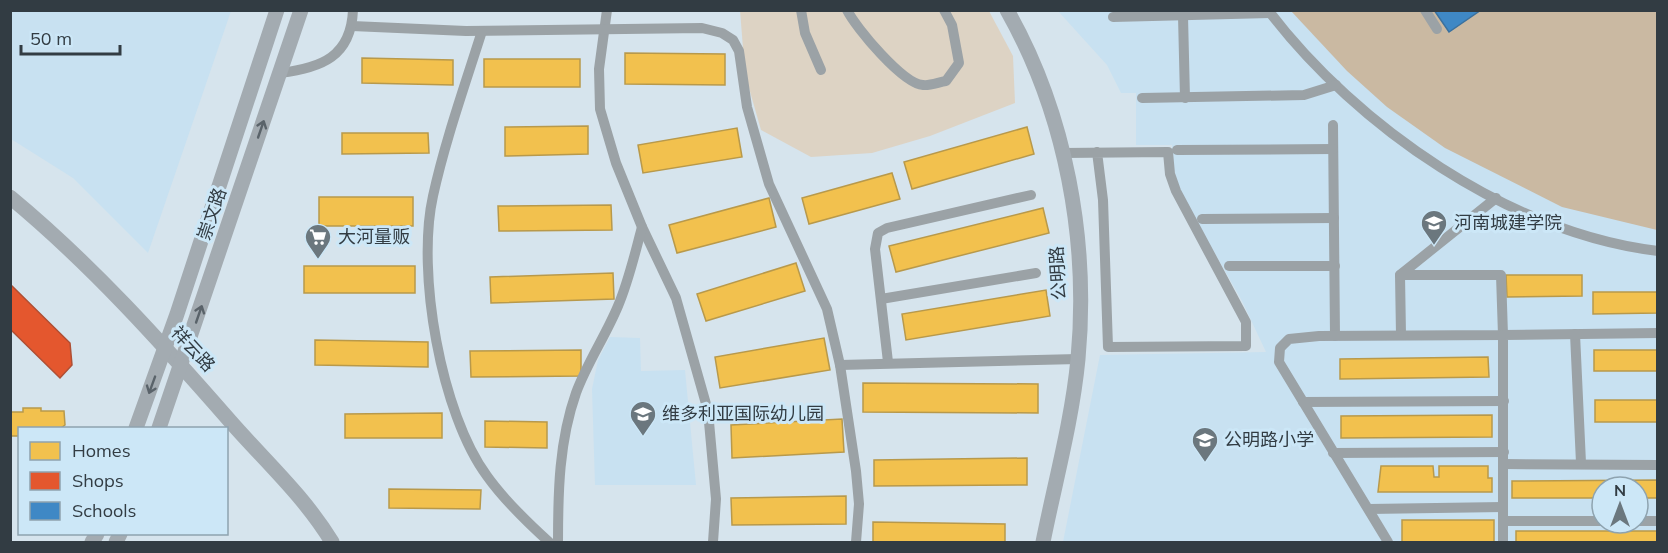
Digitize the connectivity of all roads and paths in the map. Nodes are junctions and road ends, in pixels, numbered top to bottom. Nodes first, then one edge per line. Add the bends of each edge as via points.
1 (277, 10) edge
2 (301, 10) edge
3 (352, 10) edge
4 (607, 10) edge
5 (801, 10) edge
6 (847, 10) edge
7 (944, 10) edge
8 (1007, 10) edge
9 (1425, 10) edge
10 (1269, 12) edge
11 (1183, 16) junction
12 (1113, 18) dead end
13 (352, 26) junction
14 (1437, 29) dead end
15 (605, 30) junction
16 (482, 31) junction
17 (821, 70) dead end
18 (280, 73) junction
19 (1336, 85) junction
20 (1142, 98) dead end
21 (1185, 98) junction
22 (1333, 125) dead end
23 (1333, 149) junction
24 (1177, 150) dead end
25 (1097, 152) junction
26 (1063, 153) junction
27 (1031, 195) dead end
28 (10, 197) edge
29 (1496, 198) junction
30 (1334, 218) junction
31 (1202, 219) dead end
32 (642, 226) junction
33 (1658, 251) edge
34 (1229, 266) dead end
35 (1335, 266) junction
36 (1036, 273) dead end
37 (1400, 275) junction
38 (881, 299) junction
39 (1658, 333) edge
40 (1503, 334) junction
41 (1575, 334) junction
42 (1401, 335) junction
43 (1335, 336) junction
44 (165, 347) junction
45 (1078, 359) junction
46 (888, 362) junction
47 (182, 365) junction
48 (840, 365) junction
49 (1504, 401) junction
50 (1303, 402) junction
51 (137, 427) edge
52 (160, 427) edge
53 (1504, 452) junction
54 (1333, 453) junction
55 (1581, 463) junction
56 (1504, 464) junction
57 (1658, 465) edge
58 (1503, 507) junction
59 (1369, 509) junction
60 (1504, 521) junction
61 (1590, 521) edge
62 (332, 543) edge
63 (549, 543) edge
64 (558, 543) edge
65 (713, 543) edge
66 (856, 543) edge
67 (1042, 543) edge
68 (1388, 543) edge
69 (1503, 543) edge

1 - 44 main road, 崇文路
2 - 18 main road, 崇文路
3 - 13 street
4 - 15 street
5 - 17 street via 805,33
6 - 7 street via 899,71 922,85 946,81 959,63 952,25
8 - 26 main road, 公明路 via 1034,63
9 - 14 street
10 - 11 street
10 - 19 street via 1305,56
11 - 12 street
11 - 21 street
13 - 16 street
13 - 18 street via 347,40 326,62
15 - 16 street
15 - 32 street via 599,69 600,109 616,163
15 - 48 street via 702,28 733,40 739,51 747,107 769,184 826,309
16 - 63 street via 432,198 427,271 434,326 455,415 486,475
47 -> 18 main road, 崇文路
19 - 21 street via 1304,96
19 - 29 street via 1396,135
20 - 21 street
22 - 23 street
23 - 24 street
23 - 30 street
25 - 25 street via 1168,152 1176,191 1246,322 1246,346 1108,347 1103,200
25 - 26 street
26 - 45 main road, 公明路 via 1076,232
27 - 38 street via 878,233 875,249
28 - 44 main road, 祥云路 via 80,258
29 - 33 street via 1574,234
29 - 37 street
30 - 31 street
30 - 35 street
32 - 64 street via 618,307 576,393 559,477
32 - 65 street via 676,297 708,411 716,499
34 - 35 street
35 - 43 street
36 - 38 street
37 - 40 street via 1501,274
37 - 42 street
38 - 46 street
39 - 41 street
40 - 41 street
40 - 42 street
40 - 49 street
41 - 55 street
42 - 43 street
43 - 50 street via 1289,339 1280,348 1279,362
44 - 47 main road, 祥云路
44 -> 51 main road, 崇文路
45 - 46 street
45 - 67 main road, 公明路
46 - 48 street
47 - 52 main road, 崇文路
47 - 62 main road, 祥云路 via 307,505
48 - 66 street via 859,504
49 - 50 street
49 - 53 street
50 - 54 street
53 - 54 street
53 - 56 street
54 - 59 street
55 - 56 street
55 - 57 street
56 - 58 street
58 - 59 street
58 - 60 street
59 - 68 street
60 - 61 street
60 - 69 street

